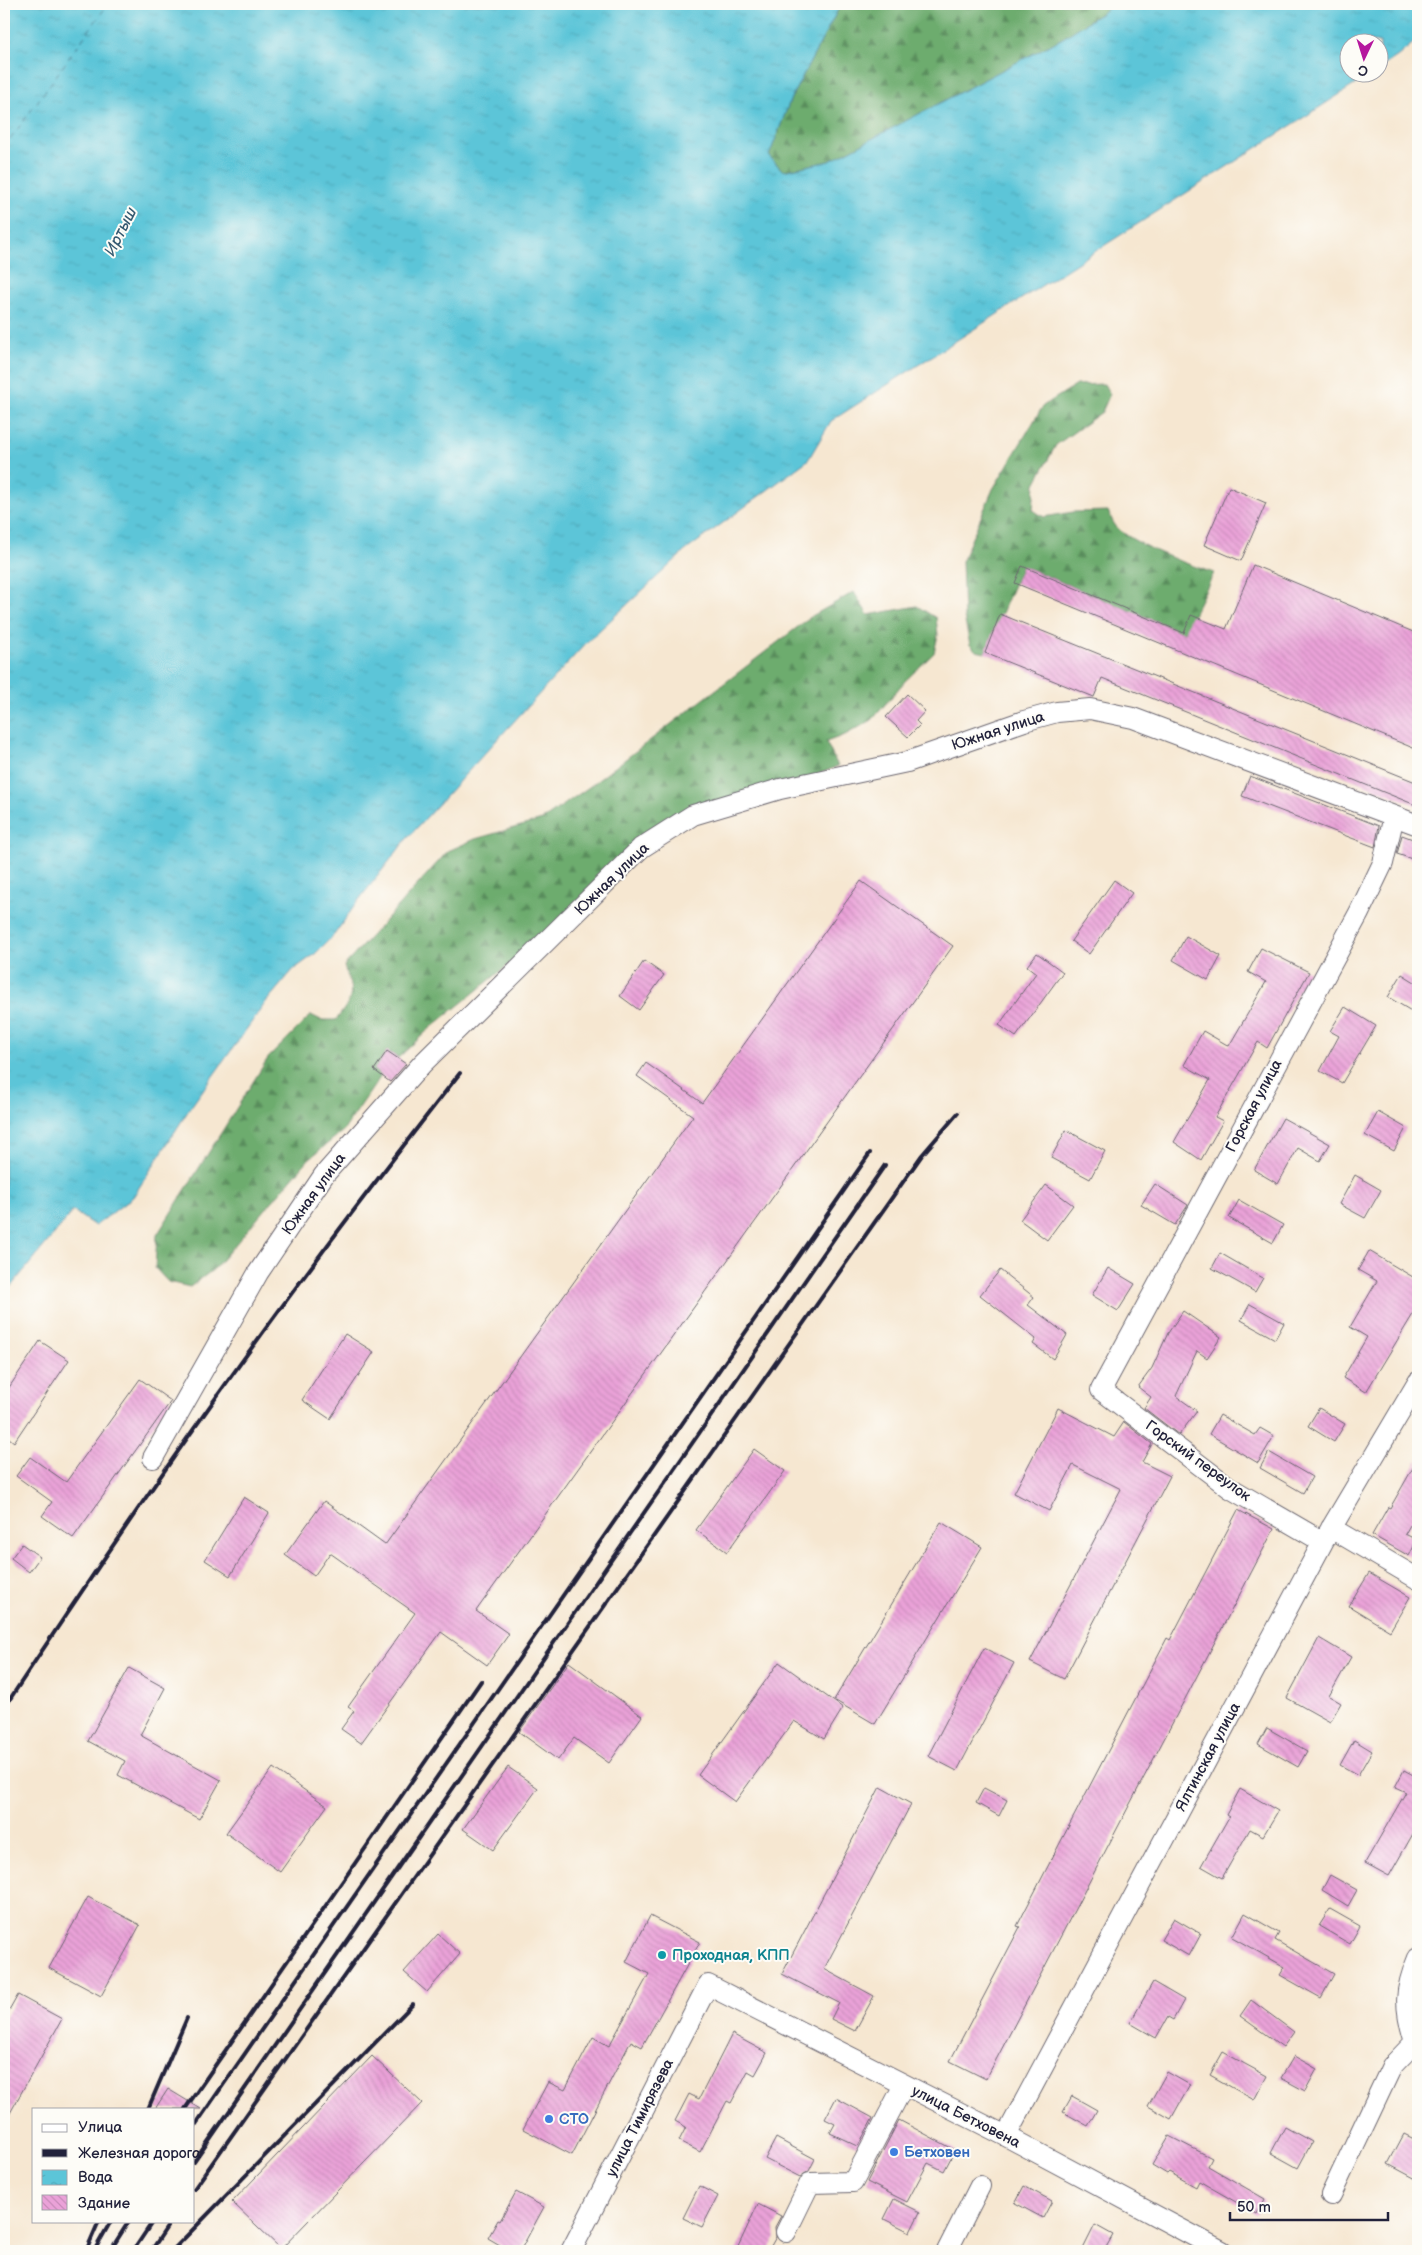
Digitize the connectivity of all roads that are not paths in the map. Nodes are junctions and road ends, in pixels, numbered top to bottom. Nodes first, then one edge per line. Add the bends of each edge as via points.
1 (1394, 816) junction
2 (1418, 825) edge
3 (1418, 1382) edge
4 (1101, 1390) joint
5 (153, 1458) dead end
6 (1327, 1535) junction
7 (1418, 1578) edge
8 (1418, 1958) edge
9 (708, 1985) joint
10 (1417, 2043) edge
11 (904, 2085) junction
12 (1006, 2136) junction
13 (980, 2186) dead end
14 (1331, 2195) dead end
15 (786, 2232) dead end
16 (571, 2251) edge
17 (947, 2251) edge
18 (1222, 2251) edge

1 - 2 street, Южная улица
1 - 4 street, Горская улица via 1383,863 1358,913
1 - 5 street, Южная улица via 1133,718 1090,709 1057,712 907,762 780,789 693,815 641,848 422,1064 324,1174 258,1273
3 - 6 street, Ялтинская улица
4 - 6 street, Горский переулок via 1230,1488
6 - 7 street, Горский переулок
6 - 12 street, Ялтинская улица
8 - 10 street via 1408,1981 1407,2016
9 - 11 street, улица Бетховена
9 - 16 street, улица Тимирязева
10 - 14 street via 1392,2066
11 - 12 street, улица Бетховена
11 - 15 street via 853,2182 810,2183
12 - 18 street, улица Бетховена
13 - 17 street

